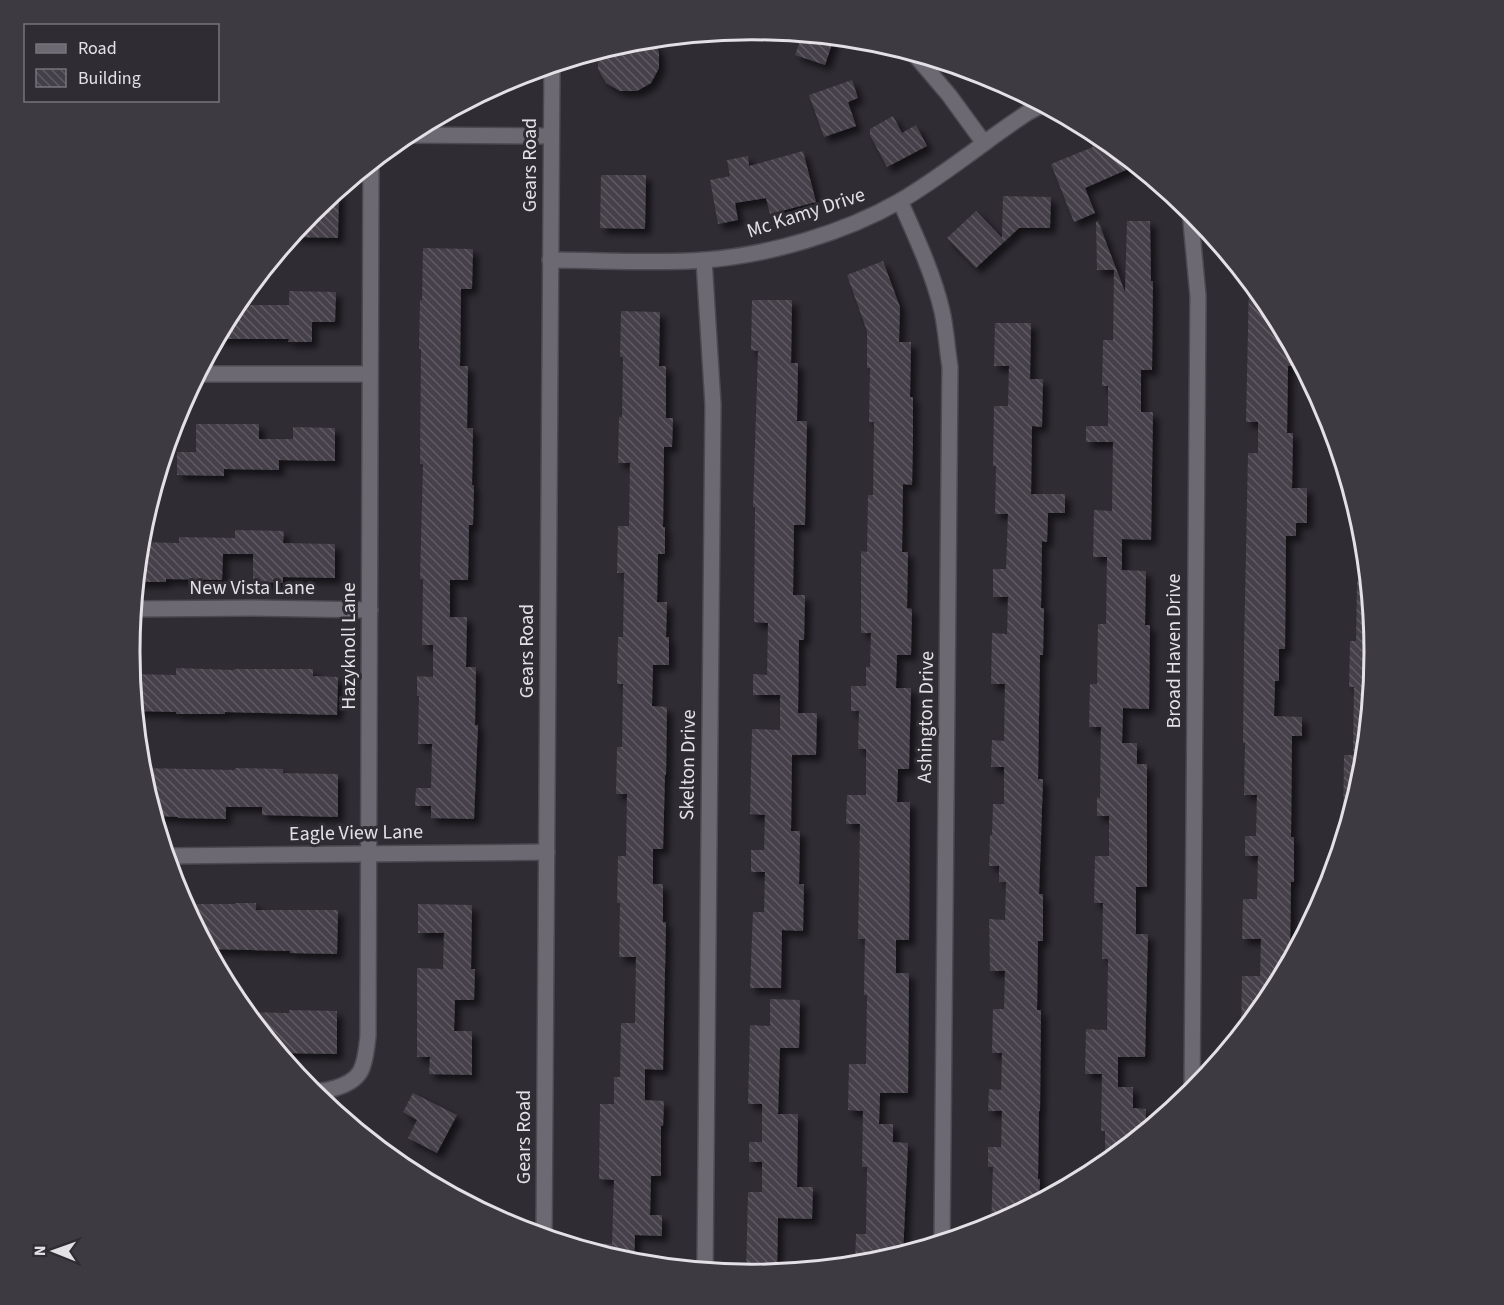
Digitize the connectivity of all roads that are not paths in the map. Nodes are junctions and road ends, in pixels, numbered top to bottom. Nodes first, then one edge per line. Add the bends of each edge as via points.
1 (924, 65) edge
2 (552, 74) edge
3 (1034, 109) edge
4 (426, 135) edge
5 (552, 136) junction
6 (984, 143) junction
7 (371, 173) edge
8 (900, 201) junction
9 (1191, 227) edge
10 (550, 260) junction
11 (704, 260) junction
12 (207, 374) edge
13 (370, 374) junction
14 (141, 609) edge
15 (370, 610) junction
16 (547, 852) junction
17 (369, 854) junction
18 (175, 856) edge
19 (1192, 1077) edge
20 (324, 1090) edge
21 (544, 1228) edge
22 (942, 1234) edge
23 (705, 1262) edge

1 - 6 street
2 - 5 street, Gears Road
3 - 6 street, Mc Kamy Drive
4 - 5 street
5 - 10 street, Gears Road
6 - 8 street, Mc Kamy Drive
7 - 13 street, Hazyknoll Lane
8 - 11 street, Mc Kamy Drive via 844,227 791,244
8 - 22 street, Ashington Drive via 936,290 950,367
9 - 19 street, Broad Haven Drive via 1197,297
10 - 11 street, Mc Kamy Drive
10 - 16 street, Gears Road
11 - 23 street, Skelton Drive via 713,405
12 - 13 street
13 - 15 street, Hazyknoll Lane
14 - 15 street, New Vista Lane
15 - 17 street, Hazyknoll Lane
16 - 17 street, Eagle View Lane
16 - 21 street, Gears Road
17 - 18 street, Eagle View Lane
17 - 20 street, Hazyknoll Lane via 368,1036 363,1067 354,1079

